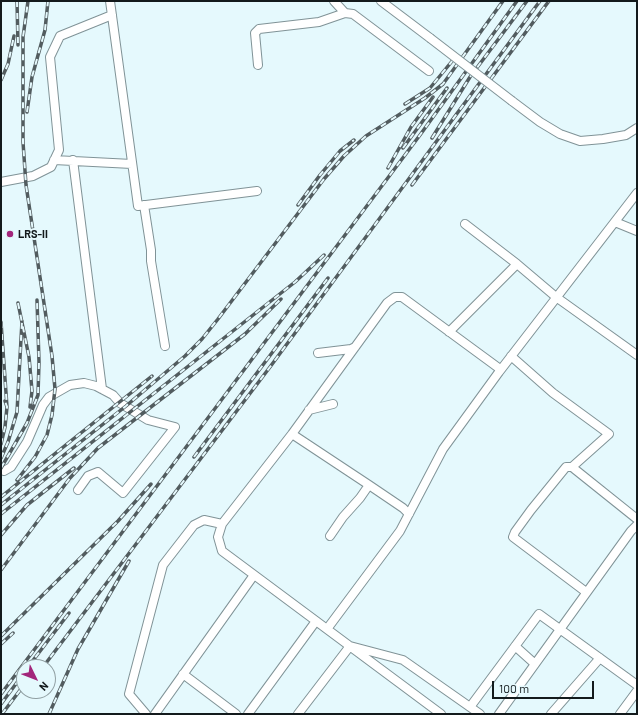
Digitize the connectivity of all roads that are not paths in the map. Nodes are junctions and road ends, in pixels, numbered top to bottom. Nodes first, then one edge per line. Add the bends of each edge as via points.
1 (110, 1) edge
2 (334, 1) edge
3 (381, 1) edge
4 (344, 13) junction
5 (112, 14) junction
6 (258, 65) dead end
7 (429, 71) dead end
8 (637, 128) edge
9 (54, 160) junction
10 (73, 160) junction
11 (132, 164) junction
12 (1, 182) edge
13 (257, 191) dead end
14 (637, 193) edge
15 (144, 205) junction
16 (615, 222) junction
17 (465, 224) dead end
18 (637, 232) edge
19 (517, 264) junction
20 (556, 297) junction
21 (449, 332) junction
22 (165, 346) dead end
23 (355, 347) junction
24 (318, 353) dead end
25 (637, 355) edge
26 (511, 356) junction
27 (500, 370) junction
28 (102, 389) junction
29 (332, 404) dead end
30 (309, 410) junction
31 (292, 434) junction
32 (572, 467) junction
33 (1, 470) edge
34 (369, 485) junction
35 (78, 490) dead end
36 (409, 514) junction
37 (637, 518) edge
38 (222, 524) junction
39 (637, 525) edge
40 (330, 536) dead end
41 (254, 575) junction
42 (586, 592) junction
43 (316, 621) junction
44 (327, 629) junction
45 (560, 629) junction
46 (350, 646) junction
47 (515, 646) junction
48 (600, 658) junction
49 (535, 664) junction
50 (183, 674) junction
51 (637, 685) edge
52 (637, 691) edge
53 (470, 707) junction
54 (146, 714) edge
55 (155, 714) edge
56 (236, 714) edge
57 (248, 714) edge
58 (298, 714) edge
59 (441, 714) edge
60 (480, 714) edge
61 (499, 714) edge
62 (551, 714) edge
63 (620, 714) edge

1 - 5 street
2 - 4 street
3 - 8 street, bridge via 512,101 560,134 580,141 626,135
4 - 6 street via 319,22 258,29 255,33
4 - 7 street via 353,14
5 - 9 street via 60,36 50,57 59,150
5 - 11 street
9 - 10 street
9 - 12 street via 50,167 33,176
10 - 11 street
10 - 28 street
11 - 15 street via 138,206
13 - 15 street
14 - 16 street
15 - 22 street
16 - 18 street
16 - 20 street
17 - 19 street
19 - 20 street
19 - 21 street
20 - 25 street
20 - 26 street
21 - 23 street via 402,297 396,297 387,303
21 - 27 street
23 - 24 street
23 - 30 street
26 - 27 street
26 - 32 street via 553,393 609,434
27 - 36 street via 443,449
28 - 33 street via 84,383 70,385 49,397 27,442 11,467
28 - 35 street via 148,420 175,427 123,493 98,472 88,476
29 - 30 street
30 - 31 street
31 - 34 street
31 - 38 street
32 - 37 street
32 - 42 street via 566,467 513,537
34 - 36 street
34 - 40 street
36 - 44 street via 400,531
38 - 41 street via 218,538 222,552
38 - 54 street via 204,520 194,525 163,565 129,694
39 - 42 street
41 - 43 street
41 - 50 street
42 - 45 street
43 - 44 street
43 - 57 street
44 - 46 street
45 - 47 street via 539,614
45 - 48 street
45 - 49 street
46 - 53 street via 403,660
46 - 58 street
46 - 59 street
47 - 49 street
47 - 53 street
48 - 51 street
48 - 62 street
49 - 61 street
50 - 55 street
50 - 56 street
52 - 63 street
53 - 60 street

